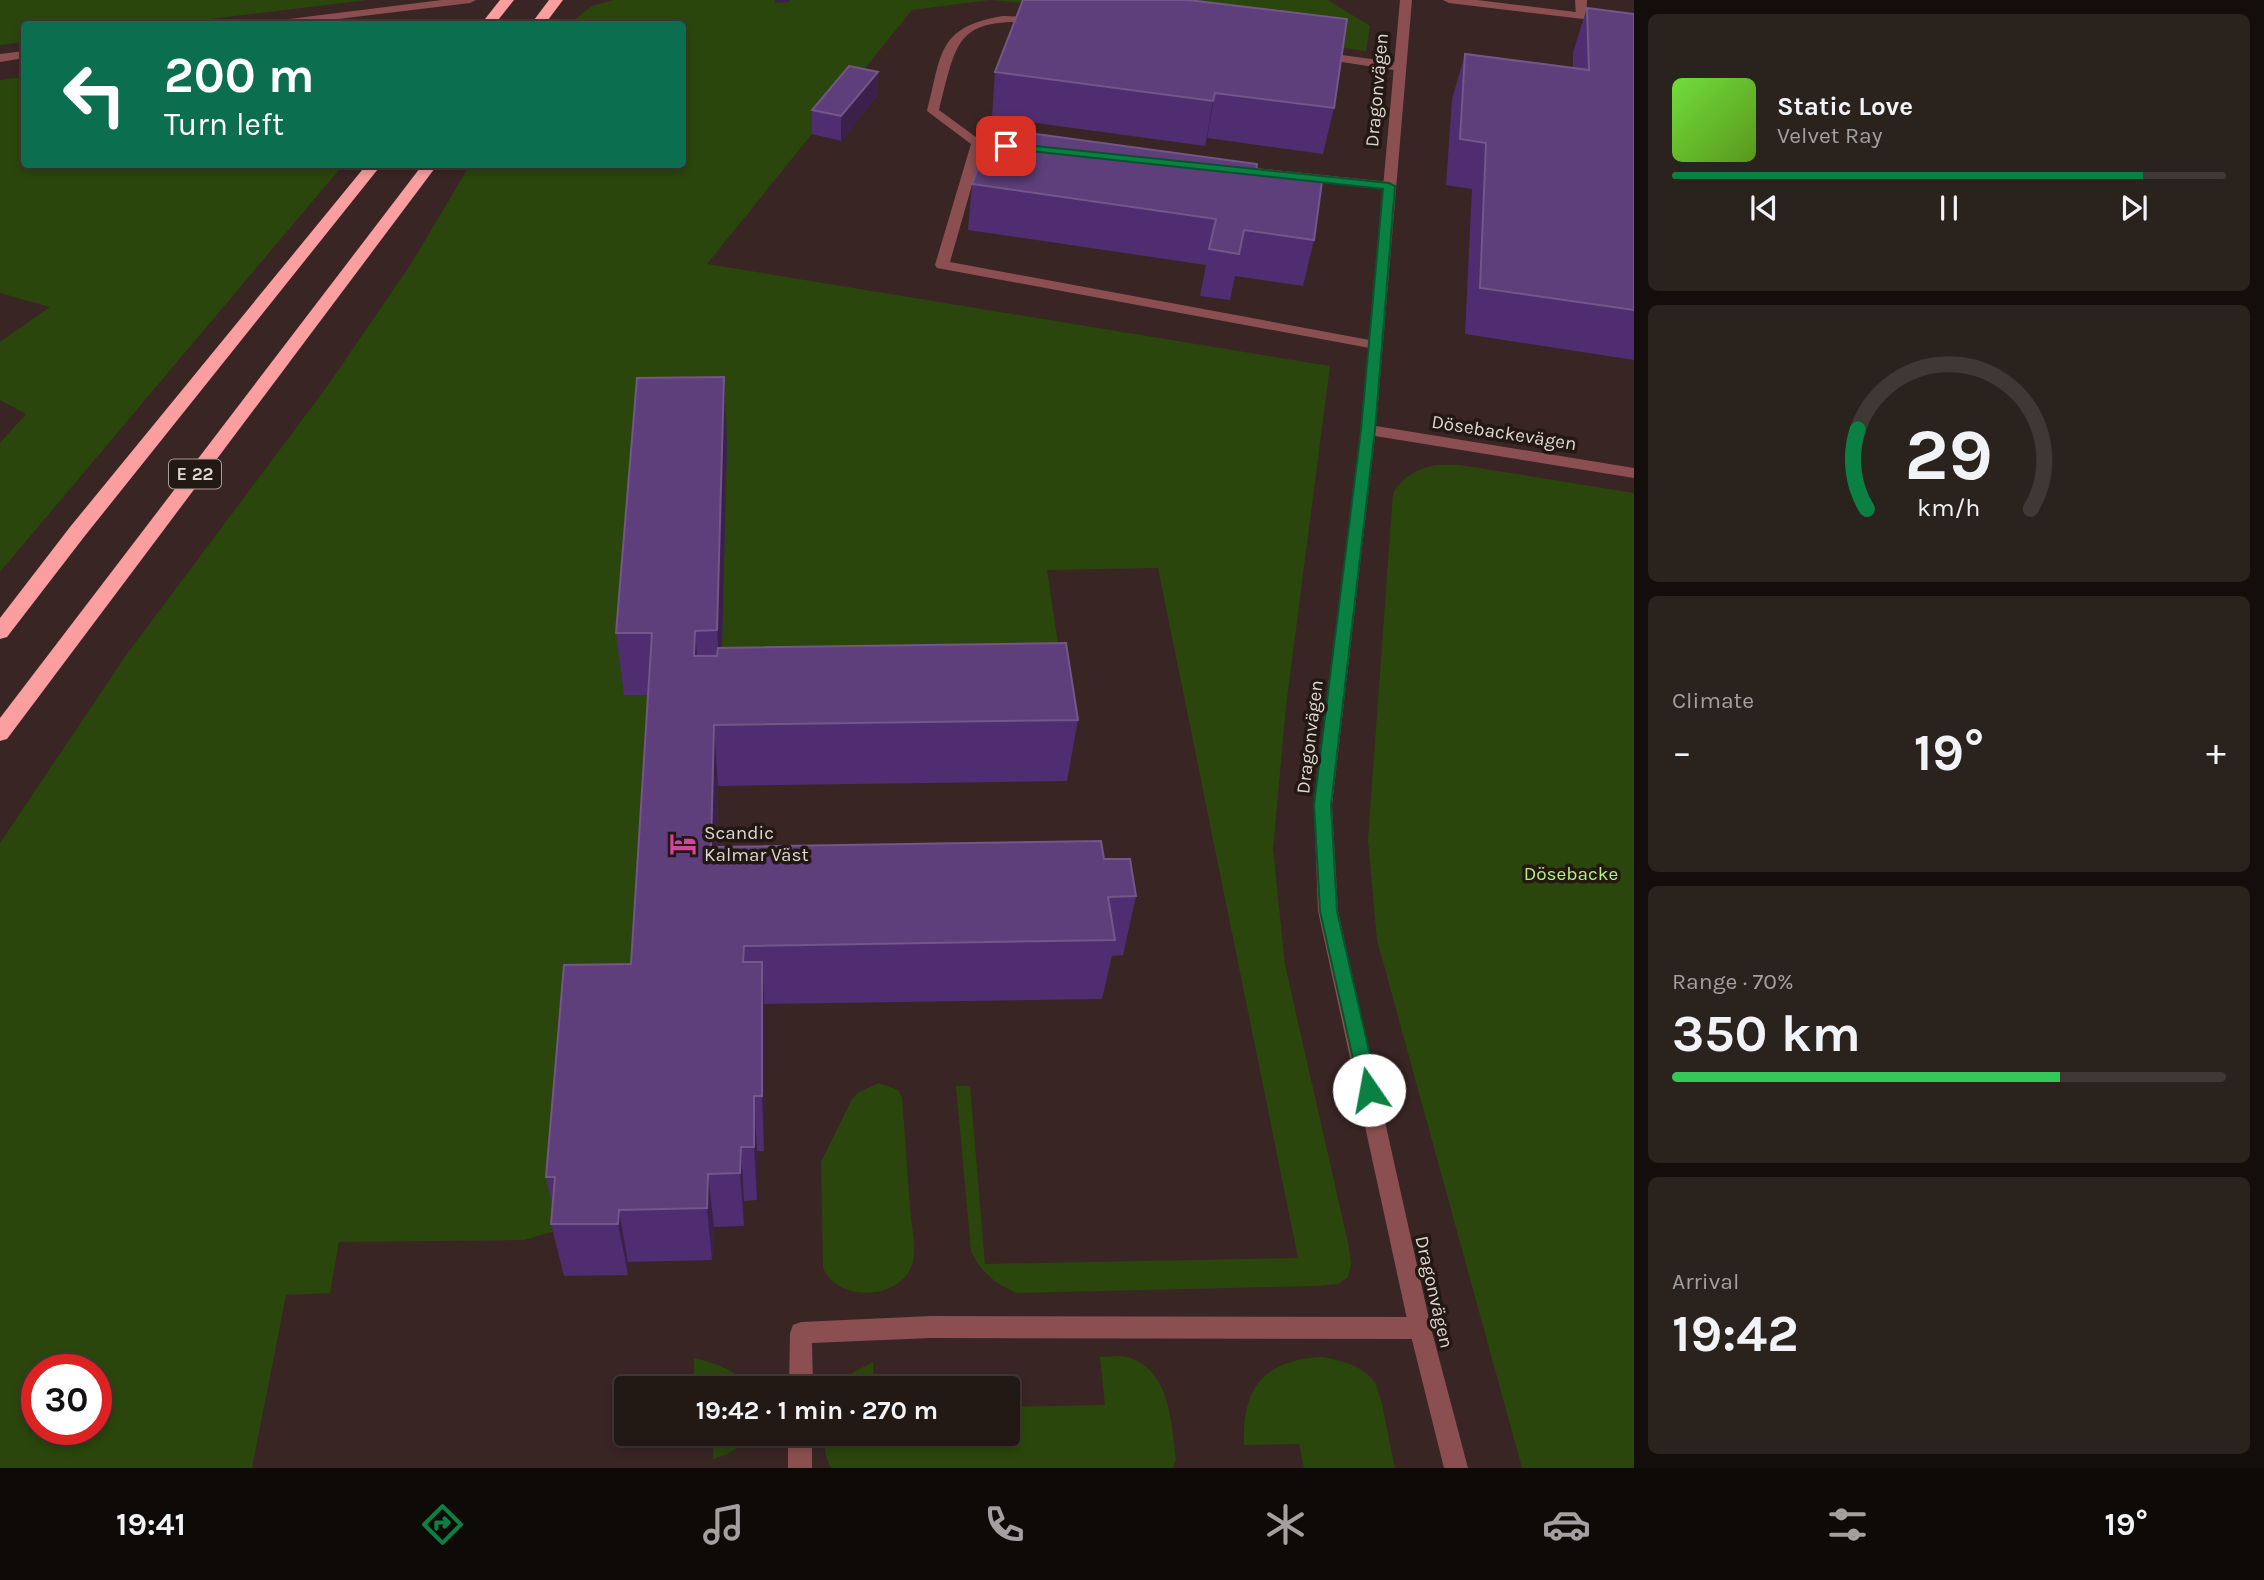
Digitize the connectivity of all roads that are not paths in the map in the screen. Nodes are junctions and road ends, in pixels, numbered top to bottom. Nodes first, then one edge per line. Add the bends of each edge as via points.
1 (470, 0) edge
2 (507, 0) edge
3 (556, 0) edge
4 (1406, 0) edge
5 (1449, 0) edge
6 (1581, 0) edge
7 (1582, 16) junction
8 (298, 21) edge
9 (490, 21) edge
10 (540, 21) edge
11 (1049, 21) edge
12 (1634, 22) edge
13 (21, 55) edge
14 (1307, 55) edge
15 (0, 58) edge
16 (1400, 67) junction
17 (372, 168) edge
18 (428, 168) edge
19 (1237, 170) edge
20 (1389, 186) junction
21 (1376, 345) junction
22 (1368, 430) junction
23 (1634, 473) edge
24 (0, 632) edge
25 (0, 733) edge
26 (1420, 1328) junction
27 (801, 1376) edge
28 (800, 1446) edge
29 (800, 1468) edge
30 (1456, 1468) edge

1 - 8 street
2 - 9 highway
3 - 10 highway
4 - 16 street, Dragonvägen
5 - 7 street
6 - 7 street
7 - 12 street
11 - 21 street via 995,20 967,30 950,44 933,111 985,144 942,265
13 - 15 street
14 - 16 street
16 - 20 street, Dragonvägen
17 - 24 highway, E 22
18 - 25 highway, E 22
19 - 20 street
20 - 21 street, Dragonvägen
21 - 22 street, Dragonvägen
22 - 23 street, Dösebackevägen
22 - 26 street, Dragonvägen via 1323,805 1328,911
26 - 27 street via 931,1327 802,1333
26 - 30 street, Dragonvägen
28 - 29 street

